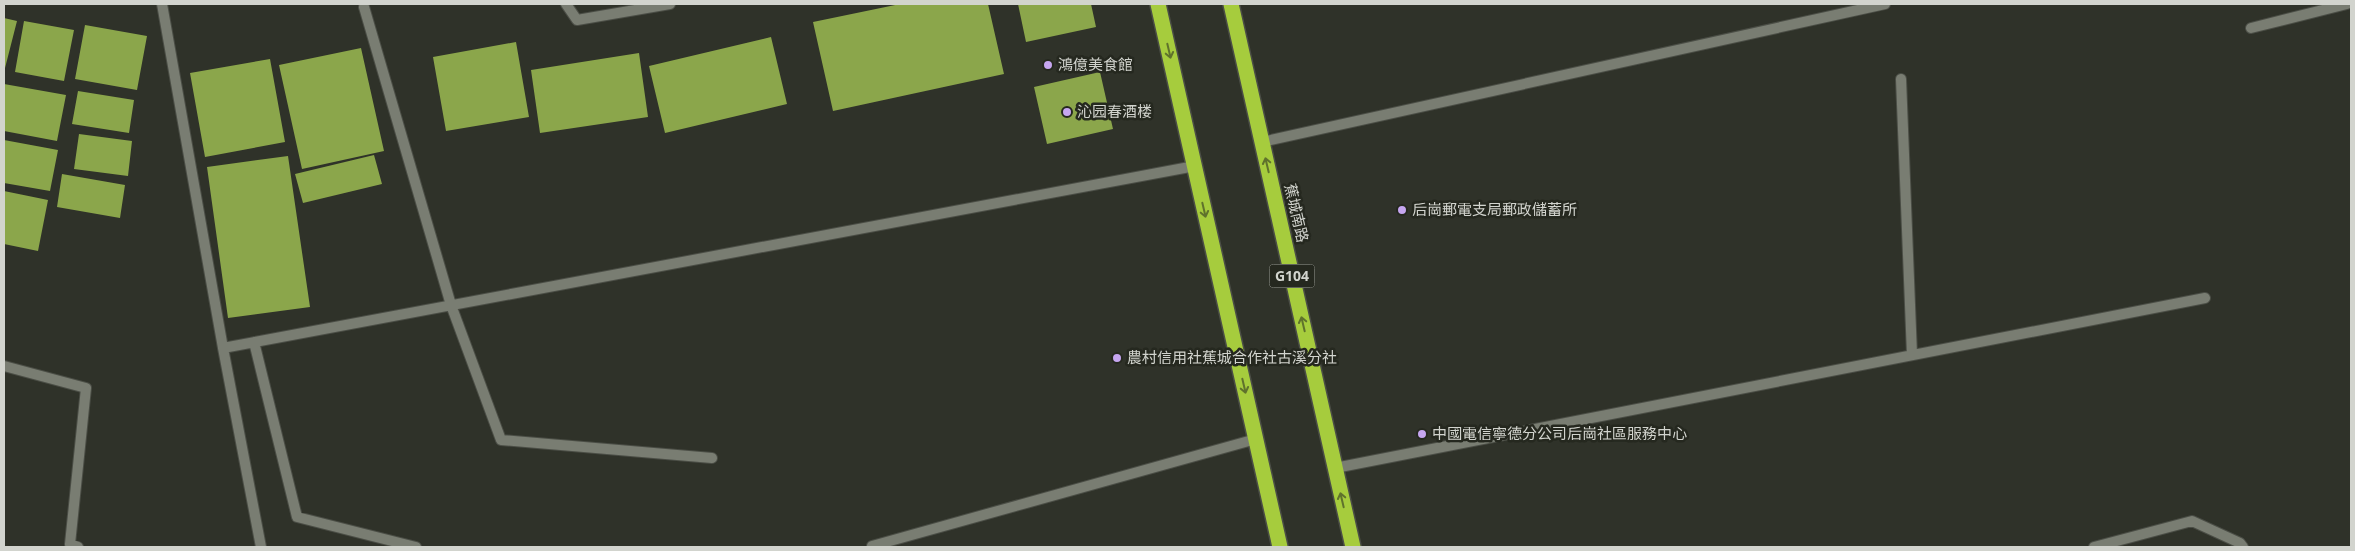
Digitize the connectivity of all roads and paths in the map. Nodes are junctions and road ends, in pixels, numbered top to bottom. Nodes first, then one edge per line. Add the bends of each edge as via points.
1 (162, 4) edge
2 (566, 4) edge
3 (670, 4) edge
4 (1158, 4) edge
5 (1231, 4) edge
6 (1885, 4) edge
7 (2347, 4) edge
8 (364, 7) dead end
9 (1858, 7) edge
10 (2251, 28) dead end
11 (1901, 79) dead end
12 (1262, 142) junction
13 (1195, 166) junction
14 (2205, 298) dead end
15 (451, 305) junction
16 (254, 342) junction
17 (222, 348) junction
18 (1912, 355) junction
19 (4, 366) edge
20 (1256, 439) junction
21 (712, 458) dead end
22 (1335, 468) junction
23 (390, 544) edge
24 (872, 546) dead end
25 (78, 547) edge
26 (261, 547) edge
27 (416, 547) edge
28 (1280, 547) edge
29 (1353, 547) edge
30 (2094, 547) edge
31 (2243, 547) edge

1 - 17 street
2 - 3 street via 577,20
4 -> 13 highway
5 - 12 highway, 蕉城南路 / G104
6 - 9 street
7 - 10 street
8 - 15 street
9 - 12 street
11 - 18 street
22 -> 12 highway, 蕉城南路 / G104
13 - 15 street
13 -> 20 highway
14 - 18 street
15 - 16 street
15 - 21 street via 501,440
16 - 17 street
16 - 23 street via 297,517
17 - 26 street
18 - 22 street
19 - 25 street via 86,388 70,544
20 - 24 street
20 - 28 highway
29 -> 22 highway, 蕉城南路 / G104
23 - 27 street
30 - 31 street via 2192,521

